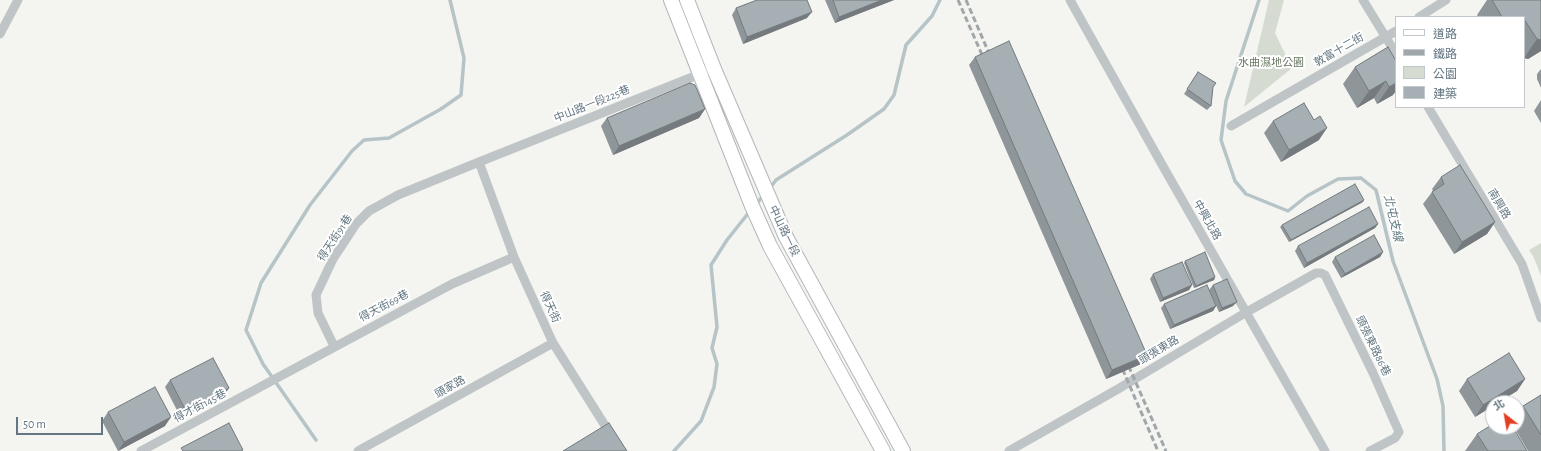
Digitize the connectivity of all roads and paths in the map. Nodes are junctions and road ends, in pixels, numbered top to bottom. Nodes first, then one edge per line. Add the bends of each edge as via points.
1 (18, 0) edge
2 (671, 0) edge
3 (687, 0) edge
4 (1070, 0) edge
5 (1363, 0) edge
6 (1446, 0) edge
7 (1421, 16) edge
8 (1395, 32) edge
9 (0, 34) edge
10 (1386, 37) junction
11 (1395, 52) edge
12 (714, 69) junction
13 (700, 75) junction
14 (1429, 108) edge
15 (1231, 126) dead end
16 (479, 162) junction
17 (514, 257) junction
18 (1321, 273) joint
19 (1245, 313) junction
20 (1541, 318) edge
21 (553, 343) junction
22 (334, 346) junction
23 (269, 383) joint
24 (141, 451) edge
25 (358, 451) edge
26 (621, 451) edge
27 (883, 451) edge
28 (903, 451) edge
29 (1009, 451) edge
30 (1325, 451) edge
31 (1370, 451) edge

1 - 9 street
2 - 13 main road, 中山路一段
3 - 12 main road, 中山路一段
4 - 19 street, 中興北路
5 - 10 street
6 - 7 street
8 - 10 street, 敦富十二街
10 - 11 street
10 - 15 street, 敦富十二街
12 - 13 street, 中山路一段225巷
12 - 28 main road, 中山路一段 via 786,237
13 - 16 street, 中山路一段225巷
13 - 27 main road, 中山路一段 via 770,246
14 - 20 street, 南興路 via 1522,264
16 - 17 street, 得天街
16 - 22 street, 得天街91巷 via 398,196 369,211 356,224 333,259 316,296 318,313
17 - 21 street, 得天街
17 - 22 street, 得天街69巷 via 452,284
18 - 19 street, 頭張東路 via 1316,273
18 - 31 street, 頭張東路86巷 via 1325,275 1399,432 1395,438
19 - 29 street, 頭張東路
19 - 30 street, 中興北路
21 - 25 street, 頭家路
21 - 26 street, 得天街
22 - 23 street, 得天街69巷
23 - 24 street, 得才街145巷

